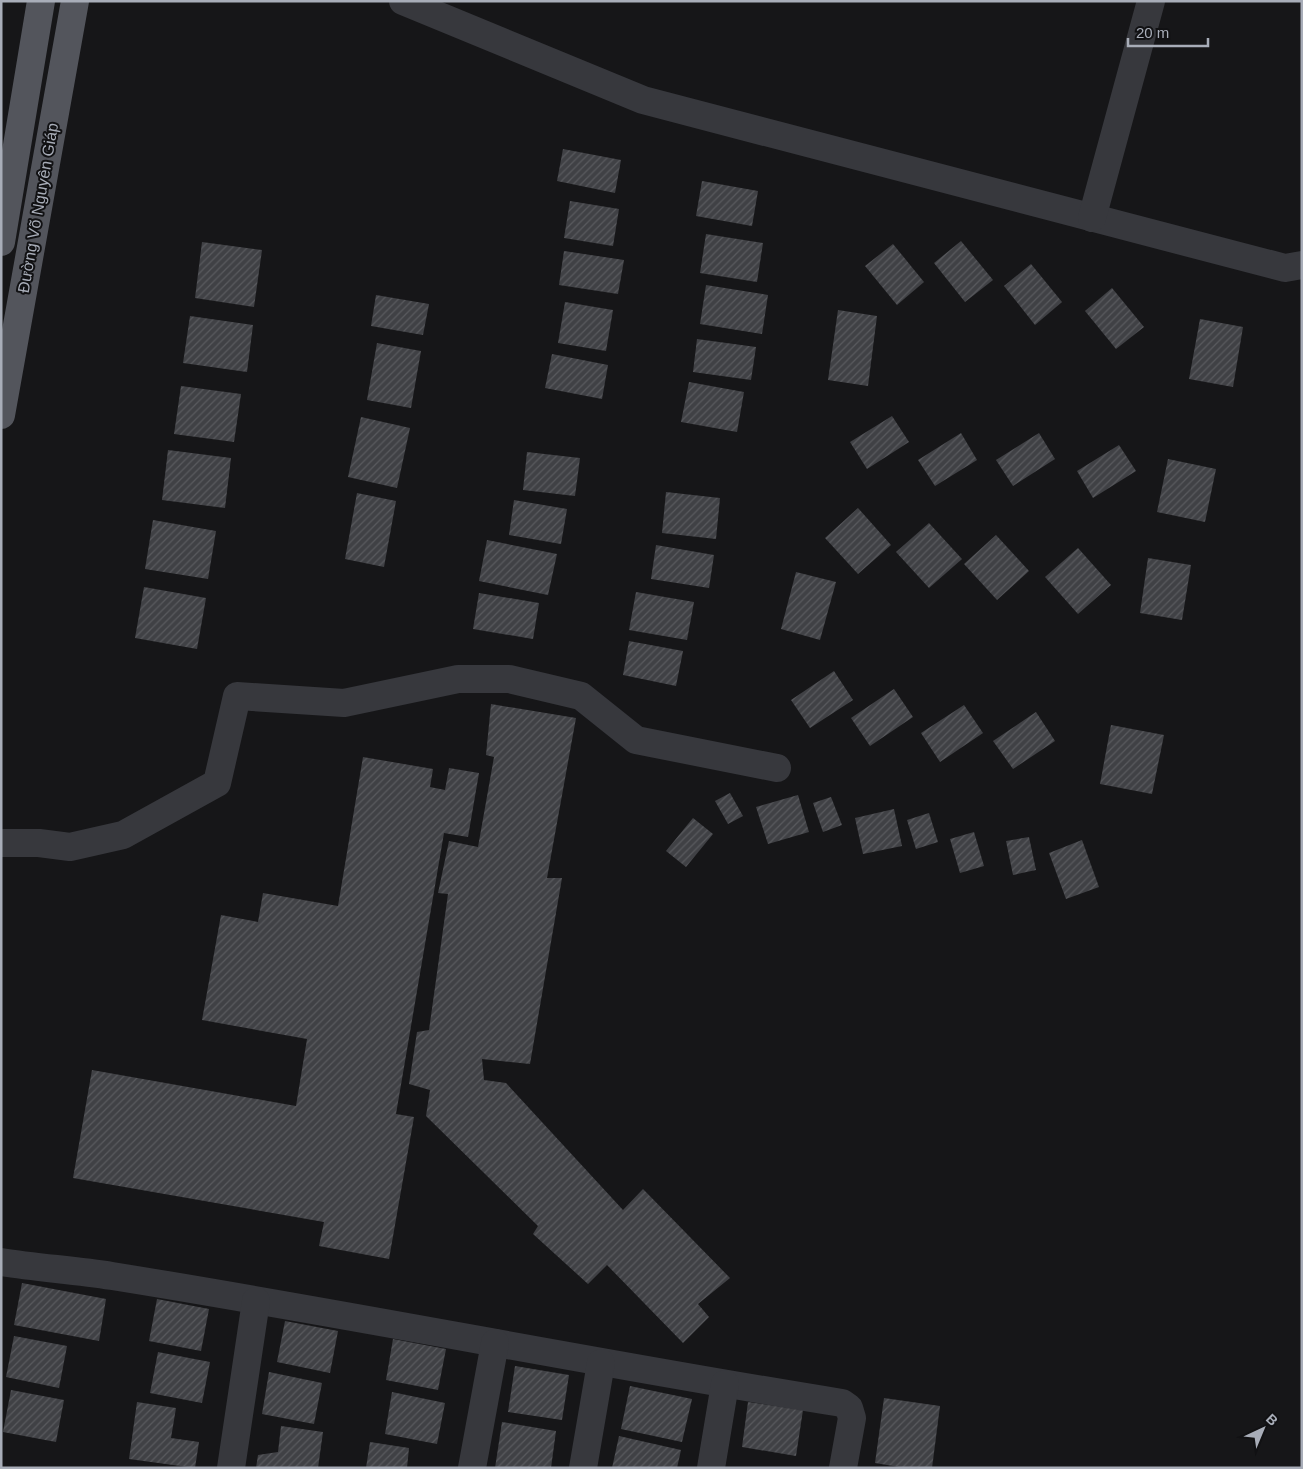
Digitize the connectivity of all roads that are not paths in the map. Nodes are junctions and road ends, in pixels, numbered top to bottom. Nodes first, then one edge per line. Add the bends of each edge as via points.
1 (41, 1) edge
2 (75, 1) edge
3 (403, 1) edge
4 (1151, 1) edge
5 (1092, 218) junction
6 (1, 242) edge
7 (1302, 265) edge
8 (2, 409) edge
9 (777, 768) dead end
10 (1, 843) edge
11 (1, 1262) edge
12 (256, 1301) junction
13 (495, 1343) junction
14 (601, 1363) junction
15 (725, 1384) junction
16 (231, 1468) edge
17 (472, 1468) edge
18 (583, 1468) edge
19 (711, 1468) edge
20 (843, 1468) edge

1 - 6 main road, Đường Võ Nguyên Giáp
2 - 8 main road, Đường Võ Nguyên Giáp
3 - 5 lane via 643,100
4 - 5 lane
5 - 7 lane via 1285,268
9 - 10 lane via 636,740 581,696 509,679 458,679 344,703 237,696 217,784 123,834 70,847
11 - 12 lane
12 - 13 lane
12 - 16 lane
13 - 14 lane
13 - 17 lane
14 - 15 lane
14 - 18 lane
15 - 19 lane
15 - 20 lane via 842,1403 849,1408 852,1418

